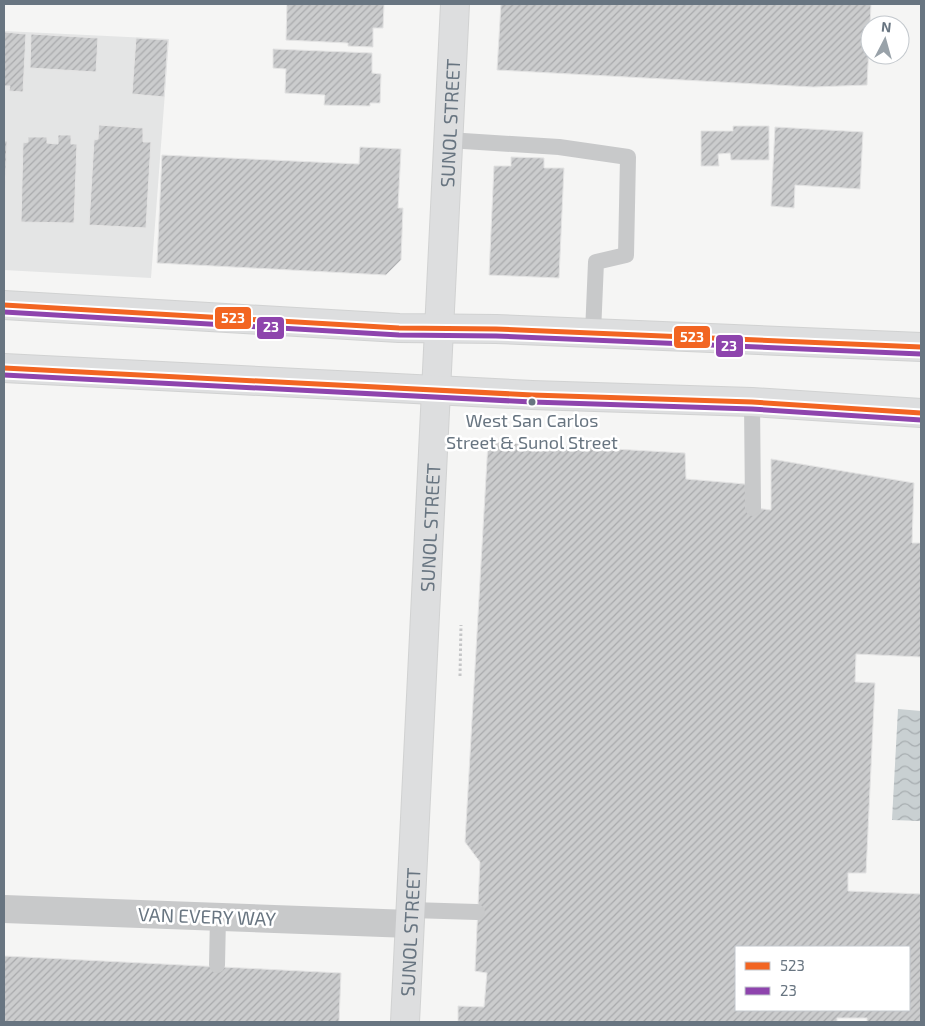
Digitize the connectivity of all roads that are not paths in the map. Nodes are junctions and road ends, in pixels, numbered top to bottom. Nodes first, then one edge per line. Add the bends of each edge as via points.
1 (455, 4) edge
2 (448, 140) junction
3 (4, 305) edge
4 (439, 328) junction
5 (593, 333) junction
6 (921, 347) edge
7 (4, 368) edge
8 (436, 390) junction
9 (752, 402) junction
10 (921, 413) edge
11 (753, 508) dead end
12 (4, 909) edge
13 (477, 912) dead end
14 (218, 917) junction
15 (410, 917) junction
16 (217, 965) dead end
17 (405, 1022) edge

1 - 2 main road, SUNOL STREET
2 - 4 main road, SUNOL STREET
2 - 5 lane via 559,147 628,157 626,255 596,262
3 - 4 main road
4 - 5 main road
4 - 8 main road, SUNOL STREET
5 - 6 main road
7 - 8 main road
8 - 9 main road
8 - 15 main road, SUNOL STREET
9 - 10 main road
9 - 11 lane
12 - 14 street, VAN EVERY WAY
13 - 15 lane
14 - 15 street, VAN EVERY WAY
14 - 16 lane
15 - 17 main road, SUNOL STREET

